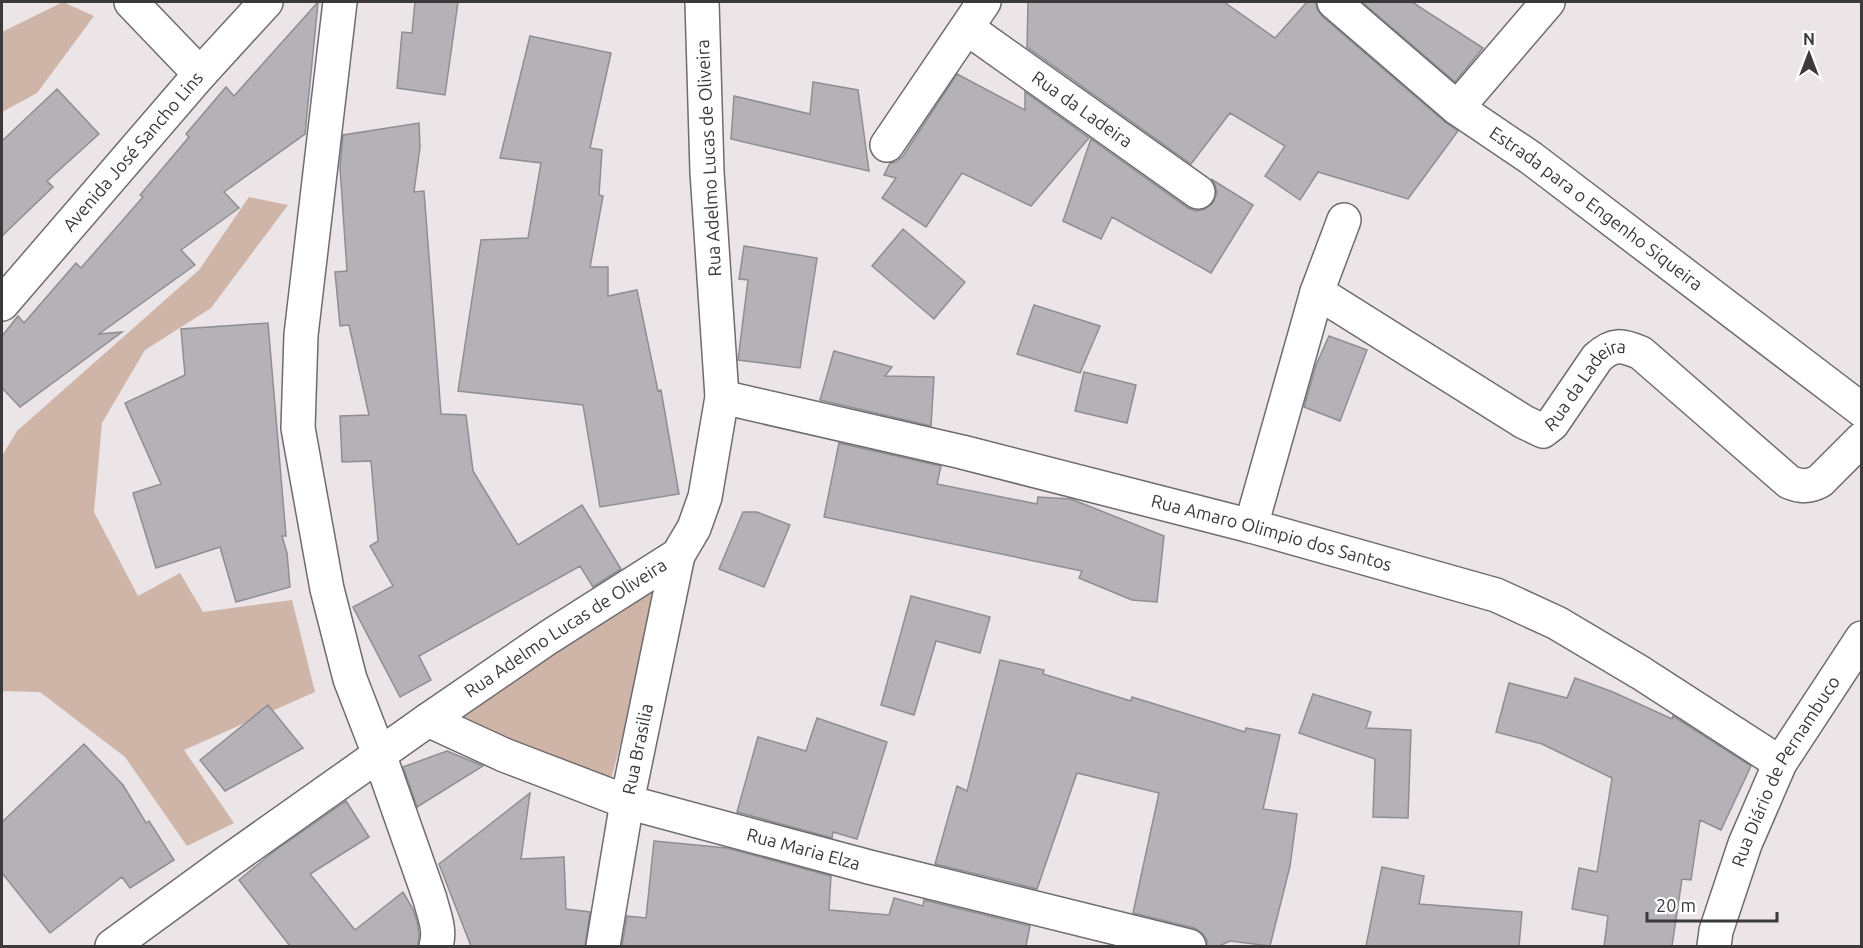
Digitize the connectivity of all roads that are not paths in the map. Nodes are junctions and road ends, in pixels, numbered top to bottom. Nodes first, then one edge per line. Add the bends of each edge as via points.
1 (131, 2) edge
2 (266, 2) edge
3 (340, 2) edge
4 (702, 2) edge
5 (1334, 2) edge
6 (1548, 2) edge
7 (976, 15) edge
8 (200, 74) junction
9 (1457, 108) junction
10 (887, 145) dead end
11 (1198, 192) dead end
12 (1344, 220) dead end
13 (1317, 292) junction
14 (2, 304) edge
15 (722, 397) junction
16 (1862, 410) edge
17 (1862, 439) edge
18 (1251, 526) junction
19 (678, 555) junction
20 (1862, 638) edge
21 (428, 720) junction
22 (379, 754) junction
23 (1780, 763) junction
24 (627, 802) junction
25 (112, 946) edge
26 (436, 946) edge
27 (603, 946) edge
28 (1189, 946) edge
29 (1714, 946) edge

1 - 8 street
2 - 8 street, Avenida José Sancho Lins
3 - 22 street via 301,335 298,428 338,634 350,679
4 - 15 street, Rua Adelmo Lucas de Oliveira via 707,172
5 - 9 street, Estrada para o Engenho Siqueira
6 - 9 street
7 - 10 street, Rua da Ladeira
7 - 11 street, Rua da Ladeira
8 - 14 street, Avenida José Sancho Lins
9 - 16 street, Estrada para o Engenho Siqueira via 1531,158
12 - 13 street
13 - 17 street, Rua da Ladeira via 1543,431 1552,424 1597,357 1618,346 1641,353 1789,482 1811,486 1820,481
13 - 18 street
15 - 18 street, Rua Amaro Olimpio dos Santos via 962,452
15 - 19 street, Rua Adelmo Lucas de Oliveira via 705,497 694,528
18 - 23 street, Rua Amaro Olimpio dos Santos via 1496,595 1557,623
19 - 21 street, Rua Adelmo Lucas de Oliveira
19 - 24 street, Rua Brasilia
20 - 23 street, Rua Diário de Pernambuco
21 - 22 street, Rua Adelmo Lucas de Oliveira
21 - 24 street, Rua Maria Elza via 504,755
22 - 25 street, Rua Adelmo Lucas de Oliveira
22 - 26 street via 437,922
23 - 29 street, Rua Diário de Pernambuco via 1745,844
24 - 27 street, Rua Brasilia
24 - 28 street, Rua Maria Elza

